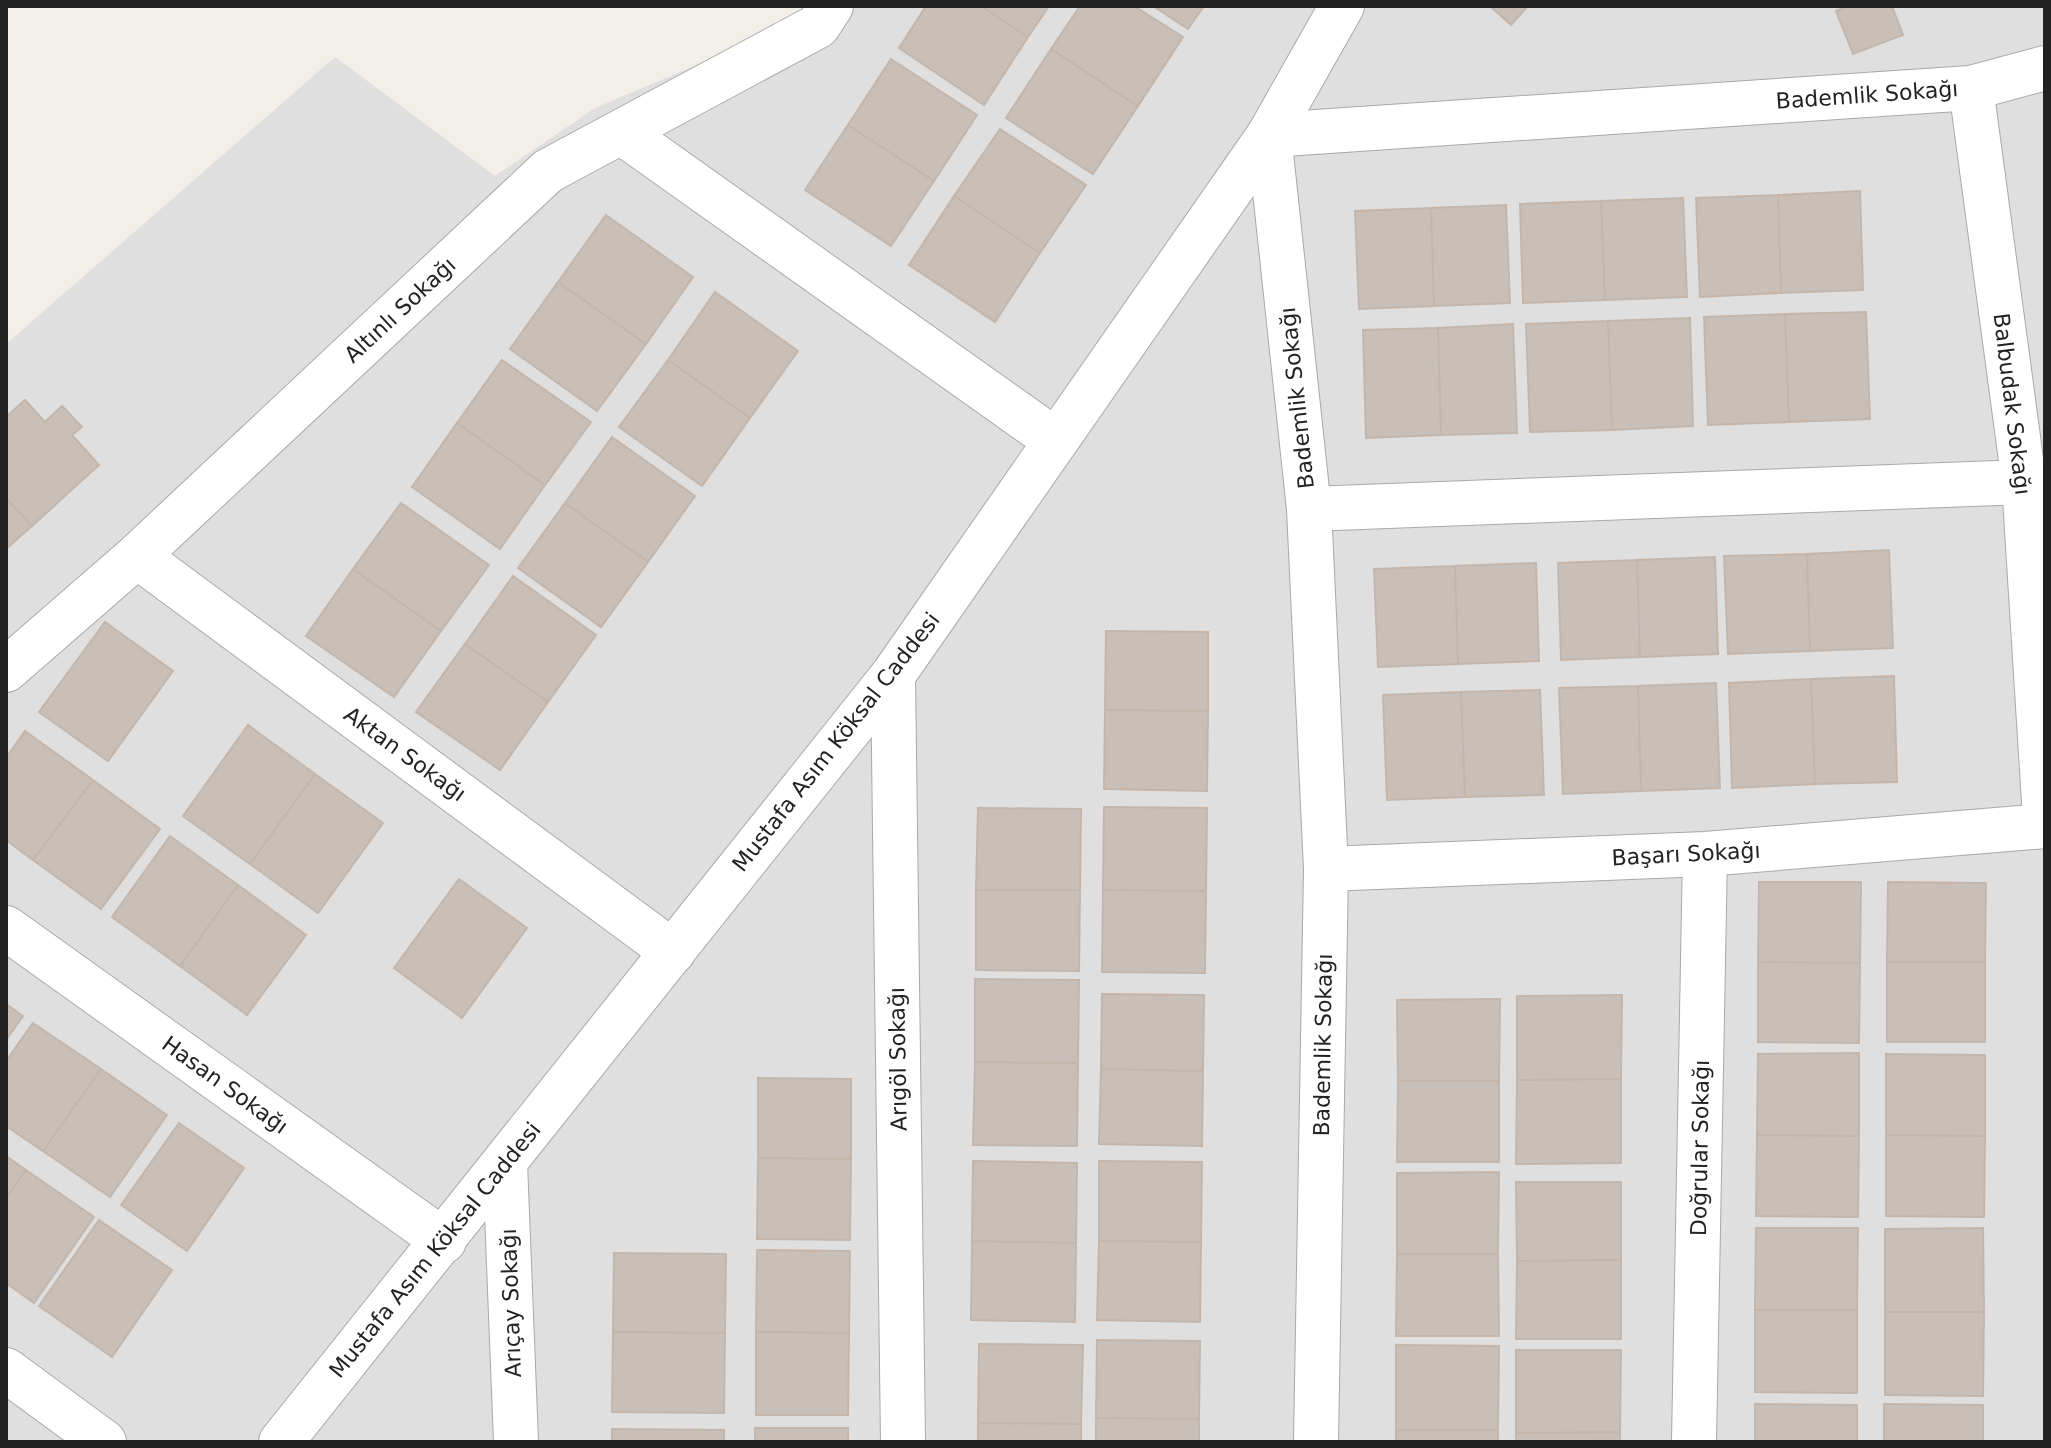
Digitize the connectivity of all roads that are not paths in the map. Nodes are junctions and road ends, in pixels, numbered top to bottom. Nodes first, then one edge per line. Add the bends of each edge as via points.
1 (831, 6) edge
2 (1342, 6) edge
3 (2045, 68) edge
4 (1971, 88) junction
5 (621, 132) junction
6 (1269, 135) junction
7 (1055, 440) junction
8 (2024, 482) junction
9 (1309, 509) junction
10 (137, 556) junction
11 (6, 670) edge
12 (893, 675) junction
13 (2045, 818) edge
14 (2045, 826) edge
15 (1705, 854) junction
16 (1326, 869) junction
17 (6, 928) edge
18 (673, 952) junction
19 (505, 1163) junction
20 (444, 1241) junction
21 (6, 1370) edge
22 (104, 1442) edge
23 (281, 1442) edge
24 (516, 1442) edge
25 (903, 1442) edge
26 (1316, 1442) edge
27 (1694, 1442) edge

1 - 5 street, Altınlı Sokağı via 818,26
2 - 6 street, Mustafa Asım Köksal Caddesi
3 - 4 street, Bademlik Sokağı
4 - 6 street, Bademlik Sokağı
4 - 8 street, Balbudak Sokağı
5 - 7 street
5 - 10 street, Altınlı Sokağı via 548,171
6 - 7 street, Mustafa Asım Köksal Caddesi
6 - 9 street, Bademlik Sokağı
7 - 12 street, Mustafa Asım Köksal Caddesi
8 - 9 street
8 - 13 street, Balbudak Sokağı
9 - 16 street, Bademlik Sokağı
10 - 11 street, Altınlı Sokağı
10 - 18 street, Aktan Sokağı
12 - 18 street, Mustafa Asım Köksal Caddesi
12 - 25 street, Arıgöl Sokağı
14 - 15 street, Başarı Sokağı
15 - 16 street, Başarı Sokağı
15 - 27 street, Doğrular Sokağı
16 - 26 street, Bademlik Sokağı
17 - 20 street, Hasan Sokağı
18 - 19 street, Mustafa Asım Köksal Caddesi
19 - 20 street, Mustafa Asım Köksal Caddesi
19 - 24 street, Arıçay Sokağı
20 - 23 street, Mustafa Asım Köksal Caddesi
21 - 22 street

